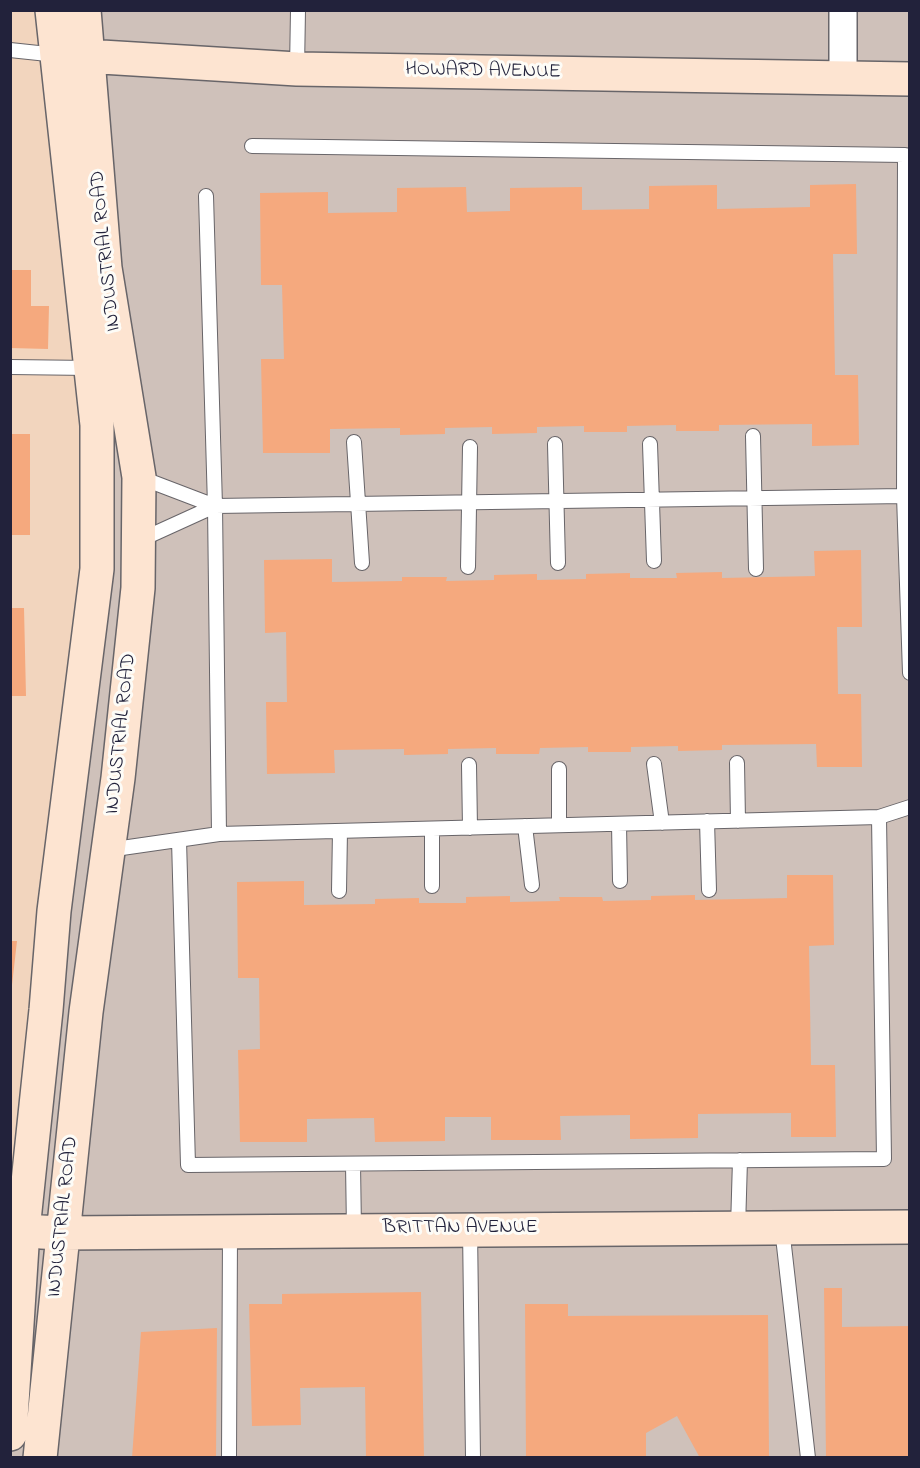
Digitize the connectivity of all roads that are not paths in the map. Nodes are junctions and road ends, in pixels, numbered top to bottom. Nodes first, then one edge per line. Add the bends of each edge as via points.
1 (52, 10) edge
2 (84, 10) edge
3 (298, 10) edge
4 (843, 10) edge
5 (10, 50) edge
6 (57, 55) junction
7 (89, 55) junction
8 (297, 69) junction
9 (843, 77) junction
10 (909, 79) edge
11 (252, 147) dead end
12 (206, 196) dead end
13 (10, 367) edge
14 (90, 368) junction
15 (753, 436) dead end
16 (354, 442) dead end
17 (555, 444) dead end
18 (650, 444) dead end
19 (470, 447) dead end
20 (139, 477) junction
21 (904, 496) junction
22 (755, 498) junction
23 (651, 499) junction
24 (555, 501) junction
25 (470, 502) junction
26 (358, 504) junction
27 (215, 506) junction
28 (138, 542) junction
29 (654, 561) dead end
30 (558, 562) dead end
31 (362, 563) dead end
32 (468, 567) dead end
33 (756, 569) dead end
34 (909, 673) edge
35 (737, 763) dead end
36 (654, 764) dead end
37 (469, 765) dead end
38 (559, 769) dead end
39 (909, 807) edge
40 (879, 817) junction
41 (707, 821) junction
42 (738, 821) junction
43 (662, 822) junction
44 (619, 824) junction
45 (559, 825) junction
46 (525, 826) junction
47 (470, 828) junction
48 (432, 829) junction
49 (340, 831) junction
50 (219, 834) junction
51 (179, 840) junction
52 (108, 850) junction
53 (620, 881) dead end
54 (532, 885) dead end
55 (432, 886) dead end
56 (709, 890) dead end
57 (339, 891) dead end
58 (740, 1160) junction
59 (353, 1164) junction
60 (909, 1227) edge
61 (738, 1228) junction
62 (782, 1228) junction
63 (470, 1229) junction
64 (354, 1230) junction
65 (17, 1231) edge
66 (230, 1231) junction
67 (62, 1233) junction
68 (10, 1434) edge
69 (40, 1458) edge
70 (229, 1458) edge
71 (473, 1458) edge
72 (808, 1458) edge

1 - 6 main road, INDUSTRIAL ROAD
2 - 7 main road, INDUSTRIAL ROAD
3 - 8 lane
4 - 9 street
5 - 6 lane
6 - 7 main road, HOWARD AVENUE
6 - 14 main road, INDUSTRIAL ROAD
7 - 8 main road, HOWARD AVENUE
7 - 20 main road, INDUSTRIAL ROAD via 105,268
8 - 9 main road, HOWARD AVENUE
9 - 10 main road, HOWARD AVENUE
11 - 21 lane via 905,155
12 - 27 lane
13 - 14 lane
14 - 65 main road, INDUSTRIAL ROAD via 97,425 97,569
15 - 22 lane
16 - 26 lane
17 - 24 lane
18 - 23 lane
19 - 25 lane
20 - 27 lane
20 - 28 main road, INDUSTRIAL ROAD
21 - 22 lane
21 - 34 lane
22 - 23 lane
22 - 33 lane
23 - 24 lane
23 - 29 lane
24 - 25 lane
24 - 30 lane
25 - 26 lane
25 - 32 lane
26 - 27 lane
26 - 31 lane
27 - 28 lane
27 - 50 lane
28 - 52 main road, INDUSTRIAL ROAD via 138,588
35 - 42 lane
36 - 43 lane
37 - 47 lane
38 - 45 lane
39 - 40 lane
40 - 42 lane
40 - 58 lane via 884,1159
41 - 42 lane
41 - 43 lane
41 - 56 lane
43 - 44 lane
44 - 45 lane
44 - 53 lane
45 - 46 lane
46 - 47 lane
46 - 54 lane
47 - 48 lane
48 - 49 lane
48 - 55 lane
49 - 50 lane
49 - 57 lane
50 - 51 lane
51 - 52 lane
51 - 59 lane via 188,1165
52 - 67 main road, INDUSTRIAL ROAD
58 - 59 lane
58 - 61 lane
59 - 64 lane
60 - 62 main road, BRITTAN AVENUE
61 - 62 main road, BRITTAN AVENUE
61 - 63 main road, BRITTAN AVENUE
62 - 72 lane
63 - 64 main road, BRITTAN AVENUE
63 - 71 lane
64 - 66 main road, BRITTAN AVENUE
65 - 67 main road, BRITTAN AVENUE
65 - 68 main road, INDUSTRIAL ROAD
66 - 67 main road, BRITTAN AVENUE
66 - 70 lane
67 - 69 main road, INDUSTRIAL ROAD

